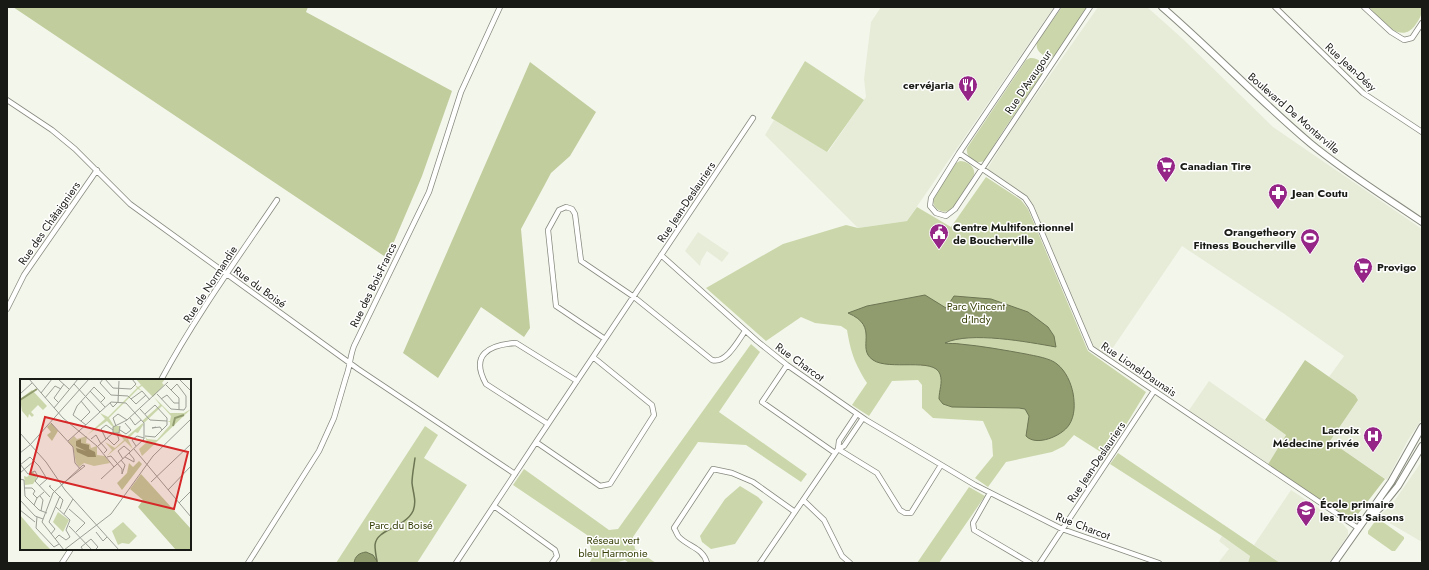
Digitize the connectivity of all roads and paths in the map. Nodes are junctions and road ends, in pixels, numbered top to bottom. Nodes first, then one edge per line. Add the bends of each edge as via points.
1 (500, 7) edge
2 (1058, 7) edge
3 (1090, 7) edge
4 (1162, 7) edge
5 (1275, 7) edge
6 (1364, 7) edge
7 (1422, 23) edge
8 (7, 100) edge
9 (753, 118) dead end
10 (1422, 132) edge
11 (959, 153) junction
12 (982, 168) junction
13 (97, 170) junction
14 (276, 200) dead end
15 (1422, 222) edge
16 (661, 255) junction
17 (227, 274) junction
18 (634, 297) junction
19 (7, 309) edge
20 (745, 331) junction
21 (605, 339) junction
22 (593, 357) junction
23 (350, 363) junction
24 (787, 365) junction
25 (162, 379) edge
26 (577, 381) junction
27 (1154, 391) junction
28 (857, 414) junction
29 (863, 418) junction
30 (548, 424) junction
31 (1422, 427) edge
32 (536, 442) junction
33 (1422, 446) edge
34 (836, 451) junction
35 (941, 465) junction
36 (515, 474) junction
37 (990, 493) junction
38 (803, 500) junction
39 (494, 506) junction
40 (795, 512) junction
41 (1358, 528) junction
42 (1062, 529) junction
43 (70, 550) edge
44 (62, 563) edge
45 (248, 563) edge
46 (456, 563) edge
47 (552, 563) edge
48 (708, 563) edge
49 (760, 563) edge
50 (850, 563) edge
51 (1030, 563) edge
52 (1040, 563) edge
53 (1159, 563) edge
54 (1334, 563) edge

1 - 23 street, Rue des Bois-Francs via 460,92 429,192 360,333
2 - 11 street, Rue D'Avaugour
3 - 12 street, Rue D'Avaugour
4 - 15 street, Boulevard De Montarville via 1311,144 1354,177
5 - 10 street, Rue Jean-Désy via 1363,93
6 - 7 street via 1391,32 1404,40 1412,38
8 - 13 street, Rue du Boisé via 52,130
9 - 16 street, Rue Jean-Deslauriers
11 - 12 street, Rue Lionel-Daunais
11 - 12 street, Rue D'Avaugour via 930,200 931,208 936,213 944,216 951,213
12 - 27 street, Rue Lionel-Daunais via 1025,198 1031,206 1091,348
13 - 17 street, Rue du Boisé via 130,204
13 - 19 street, Rue des Châtaigniers via 24,275
14 - 17 street, Rue de Normandie
16 - 18 street, Rue Jean-Deslauriers
16 - 20 street, Rue Charcot
17 - 23 street, Rue du Boisé
17 - 25 street, Rue de Normandie
18 - 20 street via 712,360 724,359
18 - 21 street, Rue Jean-Deslauriers
18 - 21 street via 581,261 575,214 566,207 559,210 548,230 556,306
20 - 24 street, Rue Charcot
21 - 22 street, Rue Jean-Deslauriers
22 - 26 street, Rue Jean-Deslauriers
22 - 32 street via 652,405 654,415 610,484 600,486
23 - 36 street, Rue du Boisé
23 - 45 street, Rue des Bois-Francs via 334,418 319,451
24 - 28 street, Rue Charcot
24 - 34 street via 762,402
26 - 30 street, Rue Jean-Deslauriers
26 - 30 street via 516,343 492,347 484,352 480,360 480,374 486,384
27 - 41 street, Rue Lionel-Daunais
27 - 42 street, Rue Jean-Deslauriers
28 - 29 street, Rue Charcot
28 - 34 street via 839,441
29 - 34 street via 844,446
29 - 35 street, Rue Charcot
30 - 32 street, Rue Jean-Deslauriers
31 - 41 street via 1391,482
32 - 36 street, Rue Jean-Deslauriers
33 - 41 street via 1398,486 1382,506
34 - 35 street via 877,473 895,504 905,513 911,513
34 - 38 street
35 - 37 street, Rue Charcot
36 - 39 street, Rue Jean-Deslauriers
37 - 42 street, Rue Charcot
37 - 51 street via 973,523 974,530
38 - 40 street
38 - 50 street via 824,520 842,556
39 - 46 street, Rue Jean-Deslauriers
39 - 47 street via 555,550 557,556
40 - 48 street via 753,482 732,473 713,470 674,528 678,536 705,556
40 - 49 street
41 - 54 street
42 - 52 street, Rue Jean-Deslauriers
42 - 53 street, Rue Charcot
43 - 44 street

